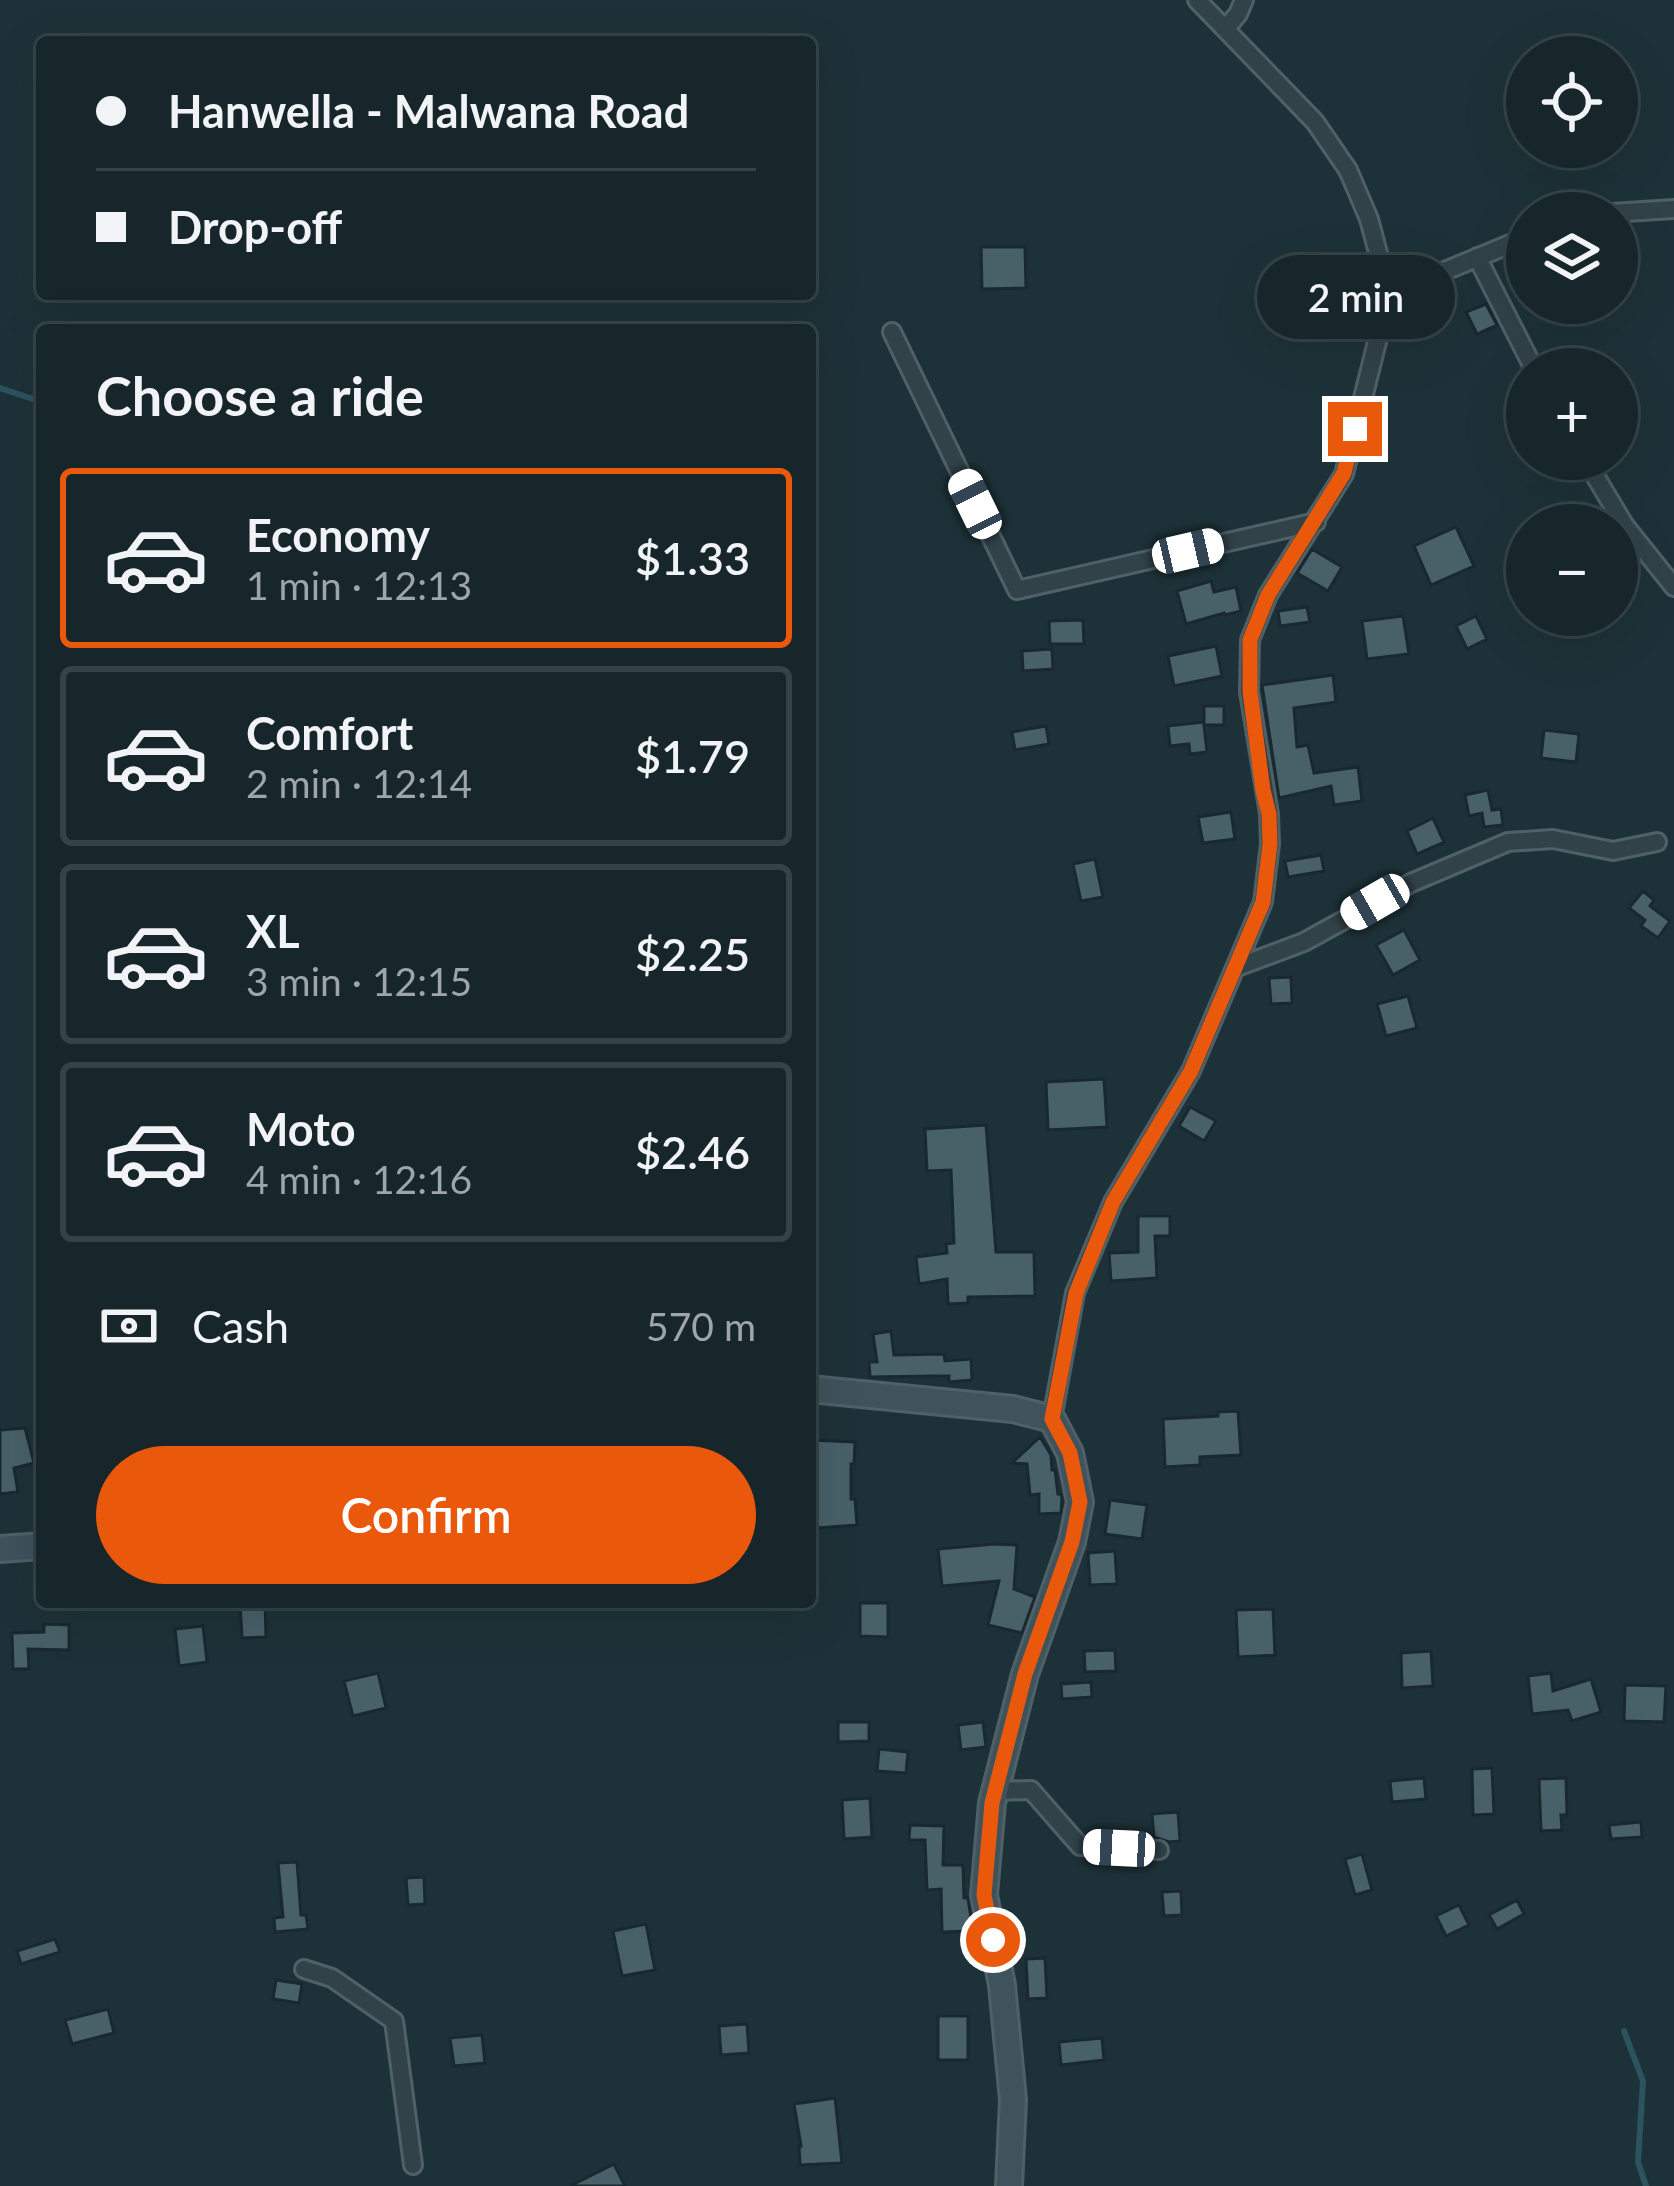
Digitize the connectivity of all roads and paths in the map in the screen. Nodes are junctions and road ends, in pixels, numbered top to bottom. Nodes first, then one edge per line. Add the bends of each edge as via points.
1 (1197, 0) edge
2 (1244, 0) edge
3 (1226, 28) junction
4 (1674, 209) edge
5 (1638, 211) edge
6 (1506, 245) edge
7 (1477, 257) junction
8 (1389, 294) junction
9 (892, 332) dead end
10 (1523, 348) edge
11 (1598, 480) edge
12 (1316, 522) junction
13 (1674, 587) edge
14 (1657, 842) dead end
15 (1237, 967) junction
16 (816, 1390) edge
17 (1052, 1419) junction
18 (36, 1546) edge
19 (0, 1549) edge
20 (995, 1791) junction
21 (1159, 1850) dead end
22 (304, 1969) dead end
23 (413, 2165) dead end
24 (1009, 2186) edge

1 - 3 street
2 - 3 street
3 - 8 street via 1315,122 1348,170
4 - 5 street
6 - 7 street
7 - 8 street
7 - 10 street
8 - 12 street via 1344,473
9 - 12 street via 1017,590
11 - 13 street
12 - 15 street via 1268,595 1250,640 1270,844 1263,902
14 - 15 street via 1613,850 1553,839 1508,842
15 - 17 street via 1191,1071 1113,1202 1076,1293
16 - 17 street
17 - 20 street via 1070,1453 1080,1502
18 - 19 street
20 - 21 street via 1030,1790 1079,1846
20 - 24 street via 984,1895 1013,2100
22 - 23 street via 332,1978 394,2021

